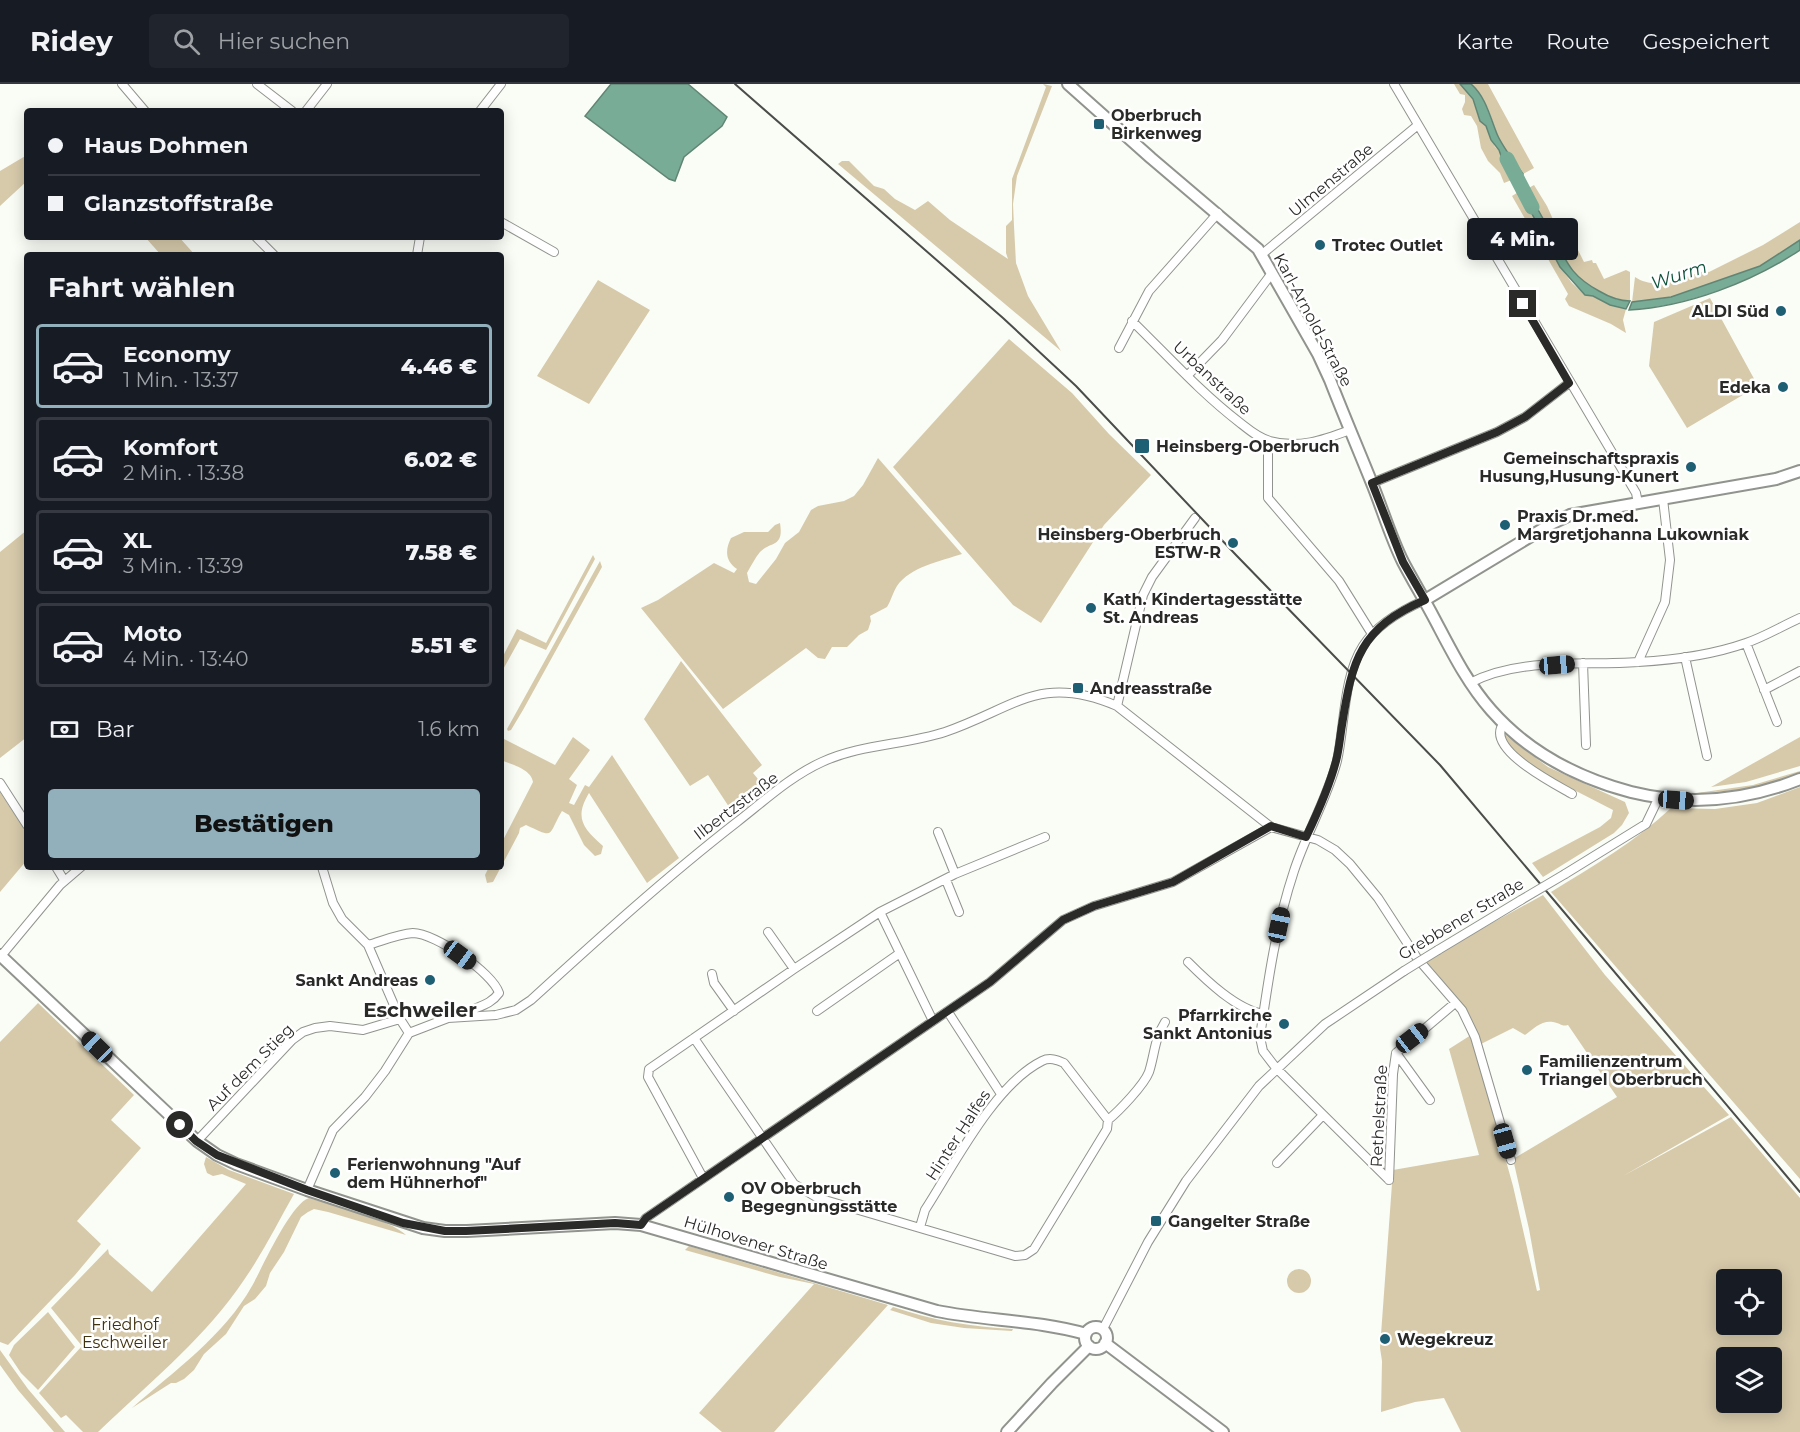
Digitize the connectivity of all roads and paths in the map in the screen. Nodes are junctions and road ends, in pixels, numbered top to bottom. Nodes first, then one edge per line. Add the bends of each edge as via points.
1 (122, 84) edge
2 (257, 84) edge
3 (327, 84) edge
4 (501, 84) edge
5 (1068, 84) edge
6 (1394, 84) edge
7 (142, 108) edge
8 (288, 108) edge
9 (308, 108) edge
10 (482, 108) edge
11 (1418, 125) junction
12 (1218, 213) junction
13 (504, 224) edge
14 (259, 240) edge
15 (271, 252) edge
16 (554, 252) dead end
17 (1261, 255) junction
18 (1272, 273) junction
19 (1132, 321) junction
20 (1119, 348) dead end
21 (1187, 376) junction
22 (1569, 383) junction
23 (1350, 430) junction
24 (1268, 441) junction
25 (1800, 471) edge
26 (1372, 483) junction
27 (1664, 499) junction
28 (1638, 503) junction
29 (1194, 518) dead end
30 (1425, 600) junction
31 (1800, 618) edge
32 (1372, 634) junction
33 (1746, 643) junction
34 (1685, 657) junction
35 (1638, 662) junction
36 (1583, 663) junction
37 (1800, 671) edge
38 (1470, 683) junction
39 (1764, 690) junction
40 (1117, 706) junction
41 (1504, 723) junction
42 (1777, 723) dead end
43 (1586, 745) dead end
44 (1707, 756) dead end
45 (1800, 779) edge
46 (0, 783) edge
47 (1572, 794) dead end
48 (1658, 799) junction
49 (24, 820) edge
50 (1271, 826) junction
51 (938, 832) dead end
52 (1045, 837) dead end
53 (1306, 837) junction
54 (58, 870) edge
55 (77, 870) edge
56 (323, 870) edge
57 (955, 874) junction
58 (64, 880) junction
59 (946, 880) junction
60 (880, 912) junction
61 (959, 912) dead end
62 (768, 932) dead end
63 (368, 945) junction
64 (900, 953) junction
65 (1, 955) edge
66 (1188, 962) dead end
67 (794, 969) junction
68 (712, 974) dead end
69 (1455, 1003) junction
70 (734, 1011) junction
71 (817, 1011) dead end
72 (948, 1012) junction
73 (1263, 1014) junction
74 (460, 1017) junction
75 (400, 1019) junction
76 (933, 1021) junction
77 (1165, 1022) dead end
78 (409, 1033) junction
79 (694, 1038) junction
80 (1396, 1053) junction
81 (1276, 1068) junction
82 (1001, 1094) junction
83 (1430, 1100) dead end
84 (1323, 1115) junction
85 (1108, 1120) junction
86 (762, 1138) junction
87 (196, 1141) junction
88 (1511, 1160) dead end
89 (1277, 1164) dead end
90 (703, 1178) junction
91 (307, 1190) junction
92 (641, 1225) junction
93 (920, 1227) junction
94 (1103, 1329) junction
95 (1086, 1334) junction
96 (1105, 1343) junction
97 (1089, 1346) junction
98 (1007, 1432) edge
99 (1223, 1432) edge

1 - 7 street
2 - 8 street
3 - 9 street
4 - 10 street
5 - 12 main road, Karl-Arnold-Straße
6 - 11 street
11 - 17 street, Ulmenstraße
11 - 22 street
12 - 17 main road, Karl-Arnold-Straße
12 - 19 street via 1149,291
13 - 16 street
14 - 15 street
17 - 18 main road, Karl-Arnold-Straße
18 - 21 street via 1222,340
18 - 23 main road, Karl-Arnold-Straße via 1318,354
19 - 20 street
19 - 21 street, Urbanstraße
21 - 24 street, Urbanstraße via 1215,404
22 - 26 street via 1525,417 1497,432
22 - 28 street via 1636,493
23 - 24 street, Urbanstraße via 1313,443
23 - 26 main road, Karl-Arnold-Straße
24 - 32 street via 1268,498 1339,581
25 - 27 main road
26 - 30 main road, Karl-Arnold-Straße via 1403,562
27 - 28 main road
27 - 35 street via 1670,560 1665,602
28 - 30 main road via 1570,515
29 - 40 street via 1143,595
30 - 32 street
30 - 38 main road, Karl-Arnold-Straße
31 - 33 street
32 - 53 street via 1356,660 1337,759 1327,793
33 - 34 street
33 - 39 street
34 - 35 street
34 - 44 street
35 - 36 street
36 - 38 street via 1520,668 1488,674
36 - 43 street
37 - 39 street
38 - 41 main road, Karl-Arnold-Straße
39 - 42 street
40 - 50 street, Ilbertzstraße
40 - 74 street, Ilbertzstraße via 1077,693 1042,693 923,739 861,749 819,764 677,868 531,1000 506,1013
41 - 47 street via 1498,734 1510,752
41 - 48 main road, Karl-Arnold-Straße via 1557,764 1613,787
45 - 48 main road, Karl-Arnold-Straße via 1731,798
46 - 49 street
48 - 81 street, Grebbener Straße, bridge via 1646,824 1404,971 1325,1024
50 - 53 street
50 - 72 street via 1173,882 1094,906 1063,920
51 - 57 street
52 - 57 street
53 - 69 street via 1335,850 1350,864 1378,898 1417,958
53 - 73 street via 1285,901
54 - 58 street
55 - 58 street
56 - 63 street via 342,919
57 - 59 street
58 - 65 street
59 - 60 street
59 - 61 street
60 - 64 street
60 - 67 street
62 - 67 street
63 - 74 street via 414,933 442,942 478,968 499,993 492,1002
63 - 75 street
64 - 71 street
64 - 76 street
65 - 87 main road, Hülhovener Straße
66 - 73 street via 1219,991 1252,1012
67 - 70 street
68 - 70 street
69 - 80 street
69 - 88 street via 1475,1037
70 - 79 street
72 - 76 street
72 - 82 street
73 - 81 street via 1263,1051
74 - 78 street, Ilbertzstraße
75 - 78 street
75 - 87 street, Auf dem Stieg via 363,1030 330,1026 303,1032
76 - 86 street
77 - 85 street via 1157,1034 1148,1075
78 - 91 street via 372,1088 333,1131
79 - 86 street
79 - 90 street via 649,1069 648,1077
80 - 83 street
80 - 84 street, Rethelstraße via 1389,1180
81 - 84 street
81 - 94 street, Grebbener Straße via 1186,1181 1148,1242
82 - 85 street, Hinter Halfes via 1043,1060 1054,1059 1064,1063
82 - 93 street, Hinter Halfes via 926,1210
84 - 89 street
85 - 93 street via 1107,1129 1034,1249 1025,1255 1015,1256
86 - 90 street
86 - 93 street via 804,1192
87 - 91 main road, Hülhovener Straße via 217,1155
90 - 92 street
91 - 92 main road, Hülhovener Straße via 403,1223 445,1231
92 - 95 main road, Hülhovener Straße via 937,1311 1048,1325
94 - 95 main road via 1093,1327
94 - 96 main road
95 - 97 main road
96 - 97 main road via 1098,1349
96 - 99 main road
97 - 98 main road

